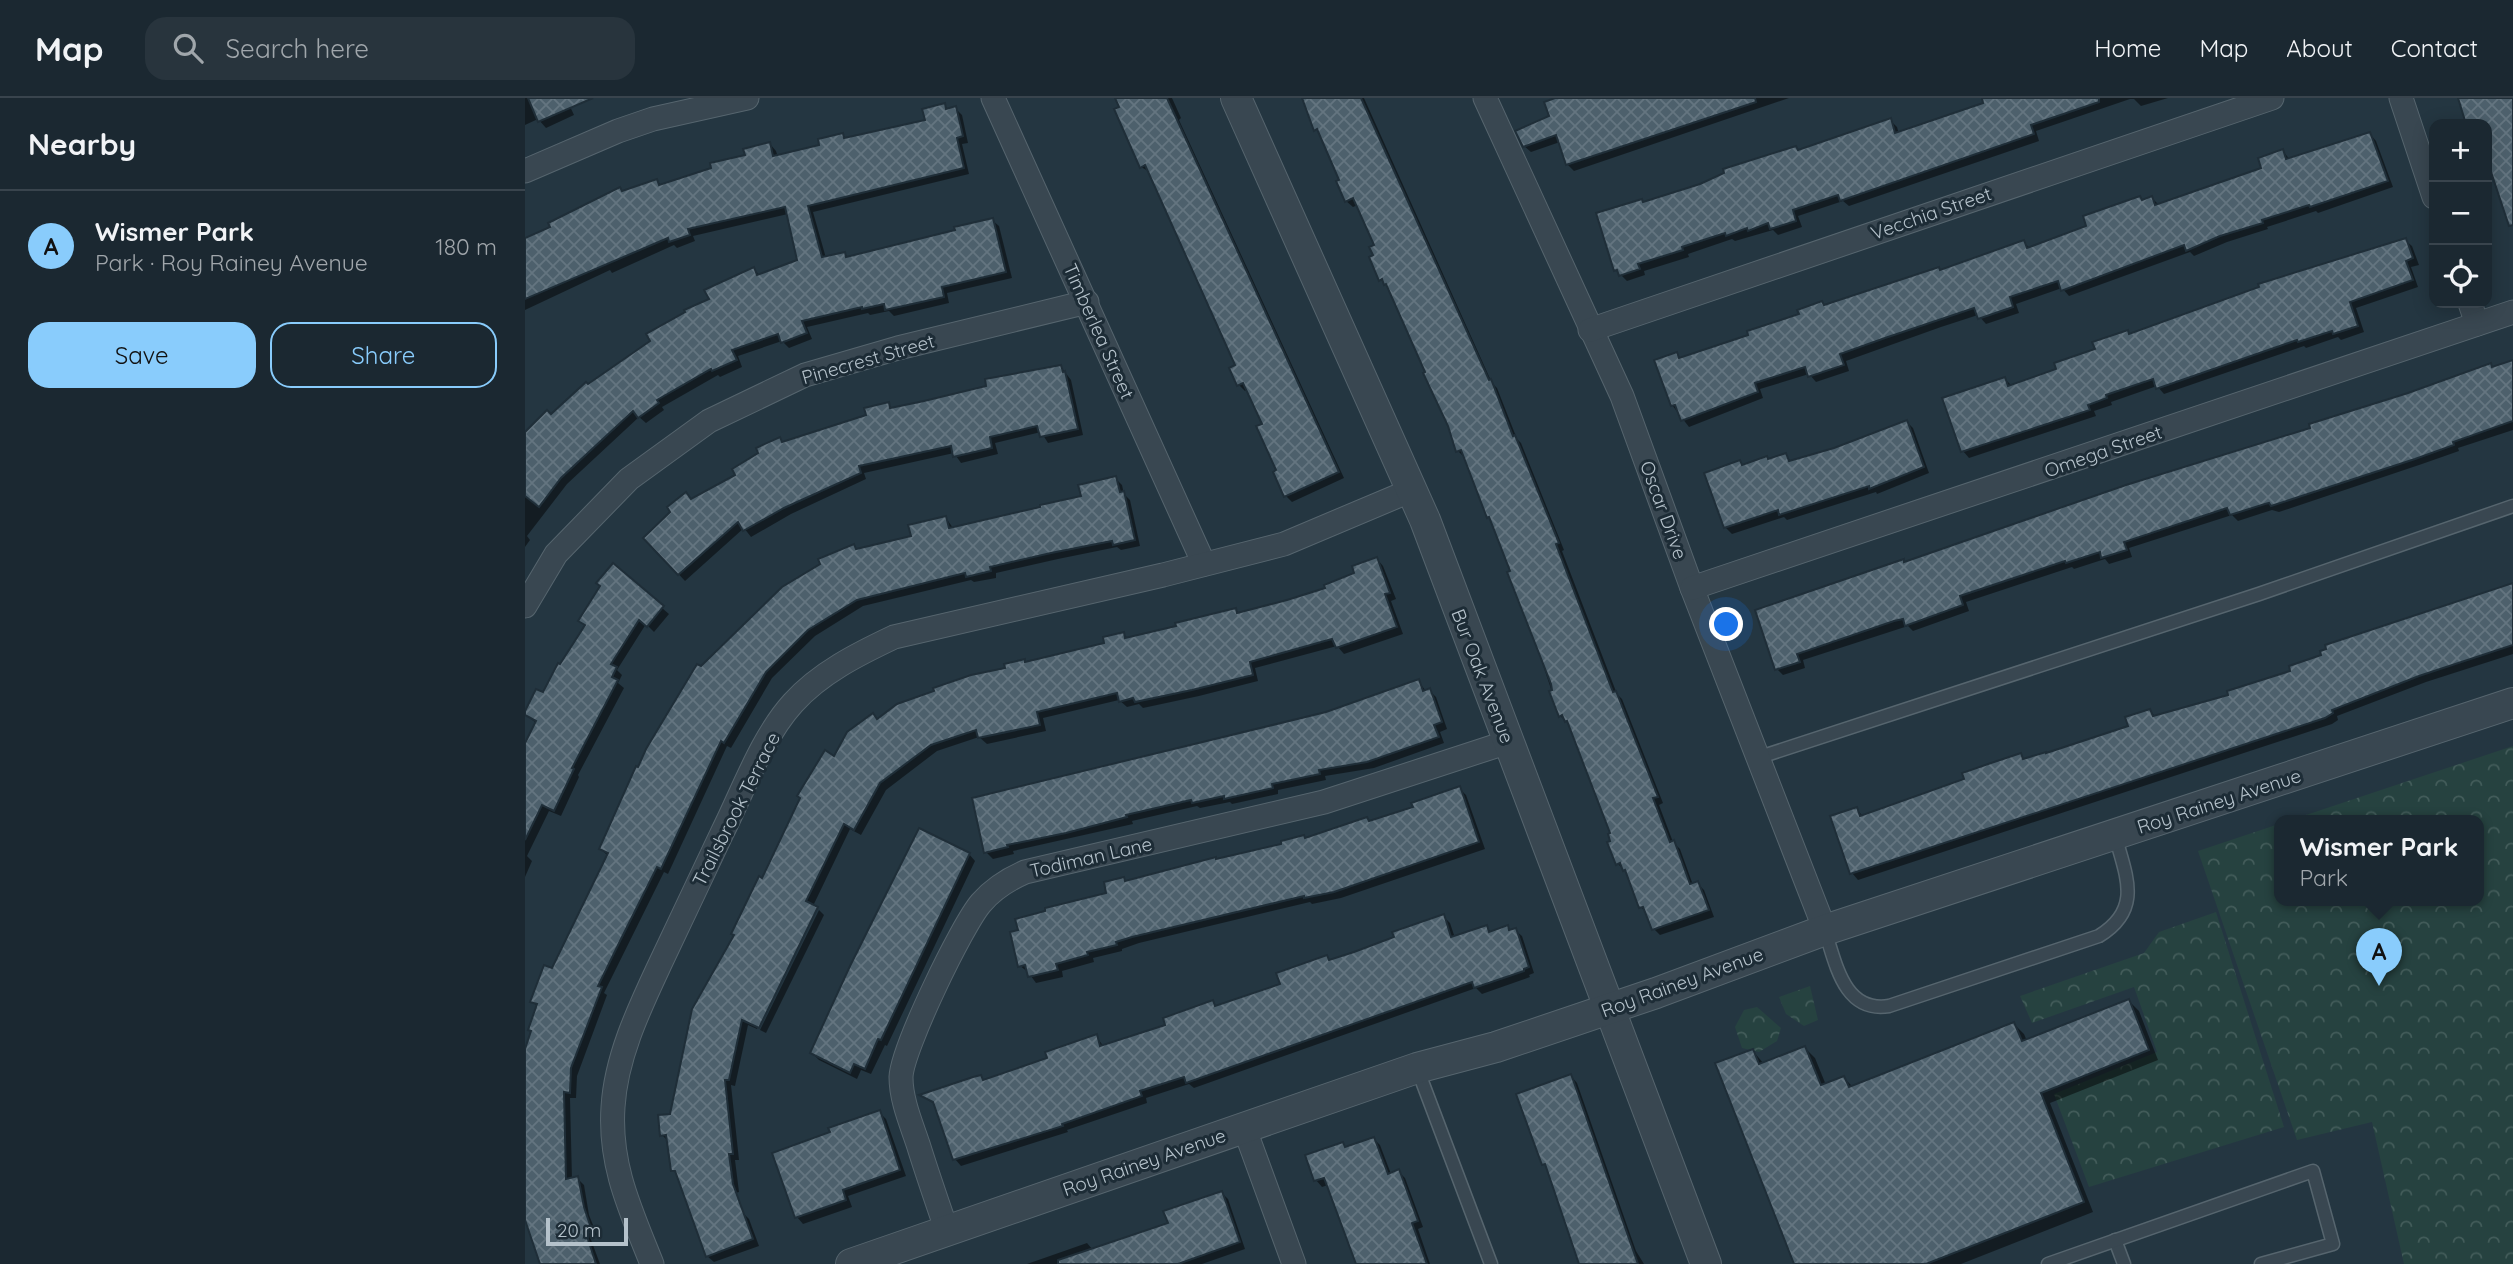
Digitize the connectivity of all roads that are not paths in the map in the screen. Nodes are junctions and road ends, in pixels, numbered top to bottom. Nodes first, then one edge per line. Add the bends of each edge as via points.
1 (747, 98) edge
2 (993, 98) edge
3 (1236, 98) edge
4 (1485, 98) edge
5 (2272, 98) edge
6 (2401, 98) edge
7 (525, 171) edge
8 (2429, 182) edge
9 (1087, 302) junction
10 (2513, 312) edge
11 (2473, 313) edge
12 (1590, 330) junction
13 (1412, 491) junction
14 (2513, 506) edge
15 (1204, 564) junction
16 (1692, 588) junction
17 (525, 606) edge
18 (2513, 703) edge
19 (1507, 741) junction
20 (1757, 758) junction
21 (2115, 835) junction
22 (1825, 930) junction
23 (1609, 1009) junction
24 (1417, 1068) junction
25 (1244, 1127) junction
26 (947, 1231) junction
27 (2115, 1240) junction
28 (652, 1264) edge
29 (851, 1264) edge
30 (1294, 1264) edge
31 (1491, 1264) edge
32 (1706, 1264) edge
33 (2048, 1264) edge
34 (2124, 1264) edge
35 (2261, 1264) edge

1 - 7 street via 653,119
2 - 9 street, Timberlea Street
3 - 13 street, Bur Oak Avenue
4 - 12 street, Oscar Drive
5 - 12 street, Vecchia Street
6 - 8 street
9 - 15 street, Timberlea Street
9 - 17 street, Pinecrest Street via 805,375 709,421 629,479 556,554
10 - 11 street, Omega Street
11 - 16 street, Omega Street
12 - 16 street, Oscar Drive via 1622,396
13 - 15 street, Trailsbrook Terrace via 1284,544
13 - 19 street, Bur Oak Avenue
14 - 20 lane
15 - 28 street, Trailsbrook Terrace via 894,637 817,680 792,704 771,735 644,998 616,1084 614,1159
16 - 20 street, Oscar Drive
18 - 21 street, Roy Rainey Avenue
19 - 23 street, Bur Oak Avenue
19 - 26 street, Todiman Lane via 1324,802 1025,872 992,892 964,931 915,1030 901,1076 907,1110
20 - 22 street, Oscar Drive
21 - 22 street, Roy Rainey Avenue
21 - 22 lane via 2129,891 2114,927 2099,936 1903,1001 1875,1008 1852,994 1842,980
22 - 23 street, Roy Rainey Avenue
23 - 24 street, Roy Rainey Avenue
23 - 32 street, Bur Oak Avenue
24 - 25 street, Roy Rainey Avenue
24 - 31 lane
25 - 26 street, Roy Rainey Avenue
25 - 30 street
26 - 29 street, Roy Rainey Avenue
27 - 33 lane
27 - 34 lane
27 - 35 lane via 2313,1171 2333,1244

